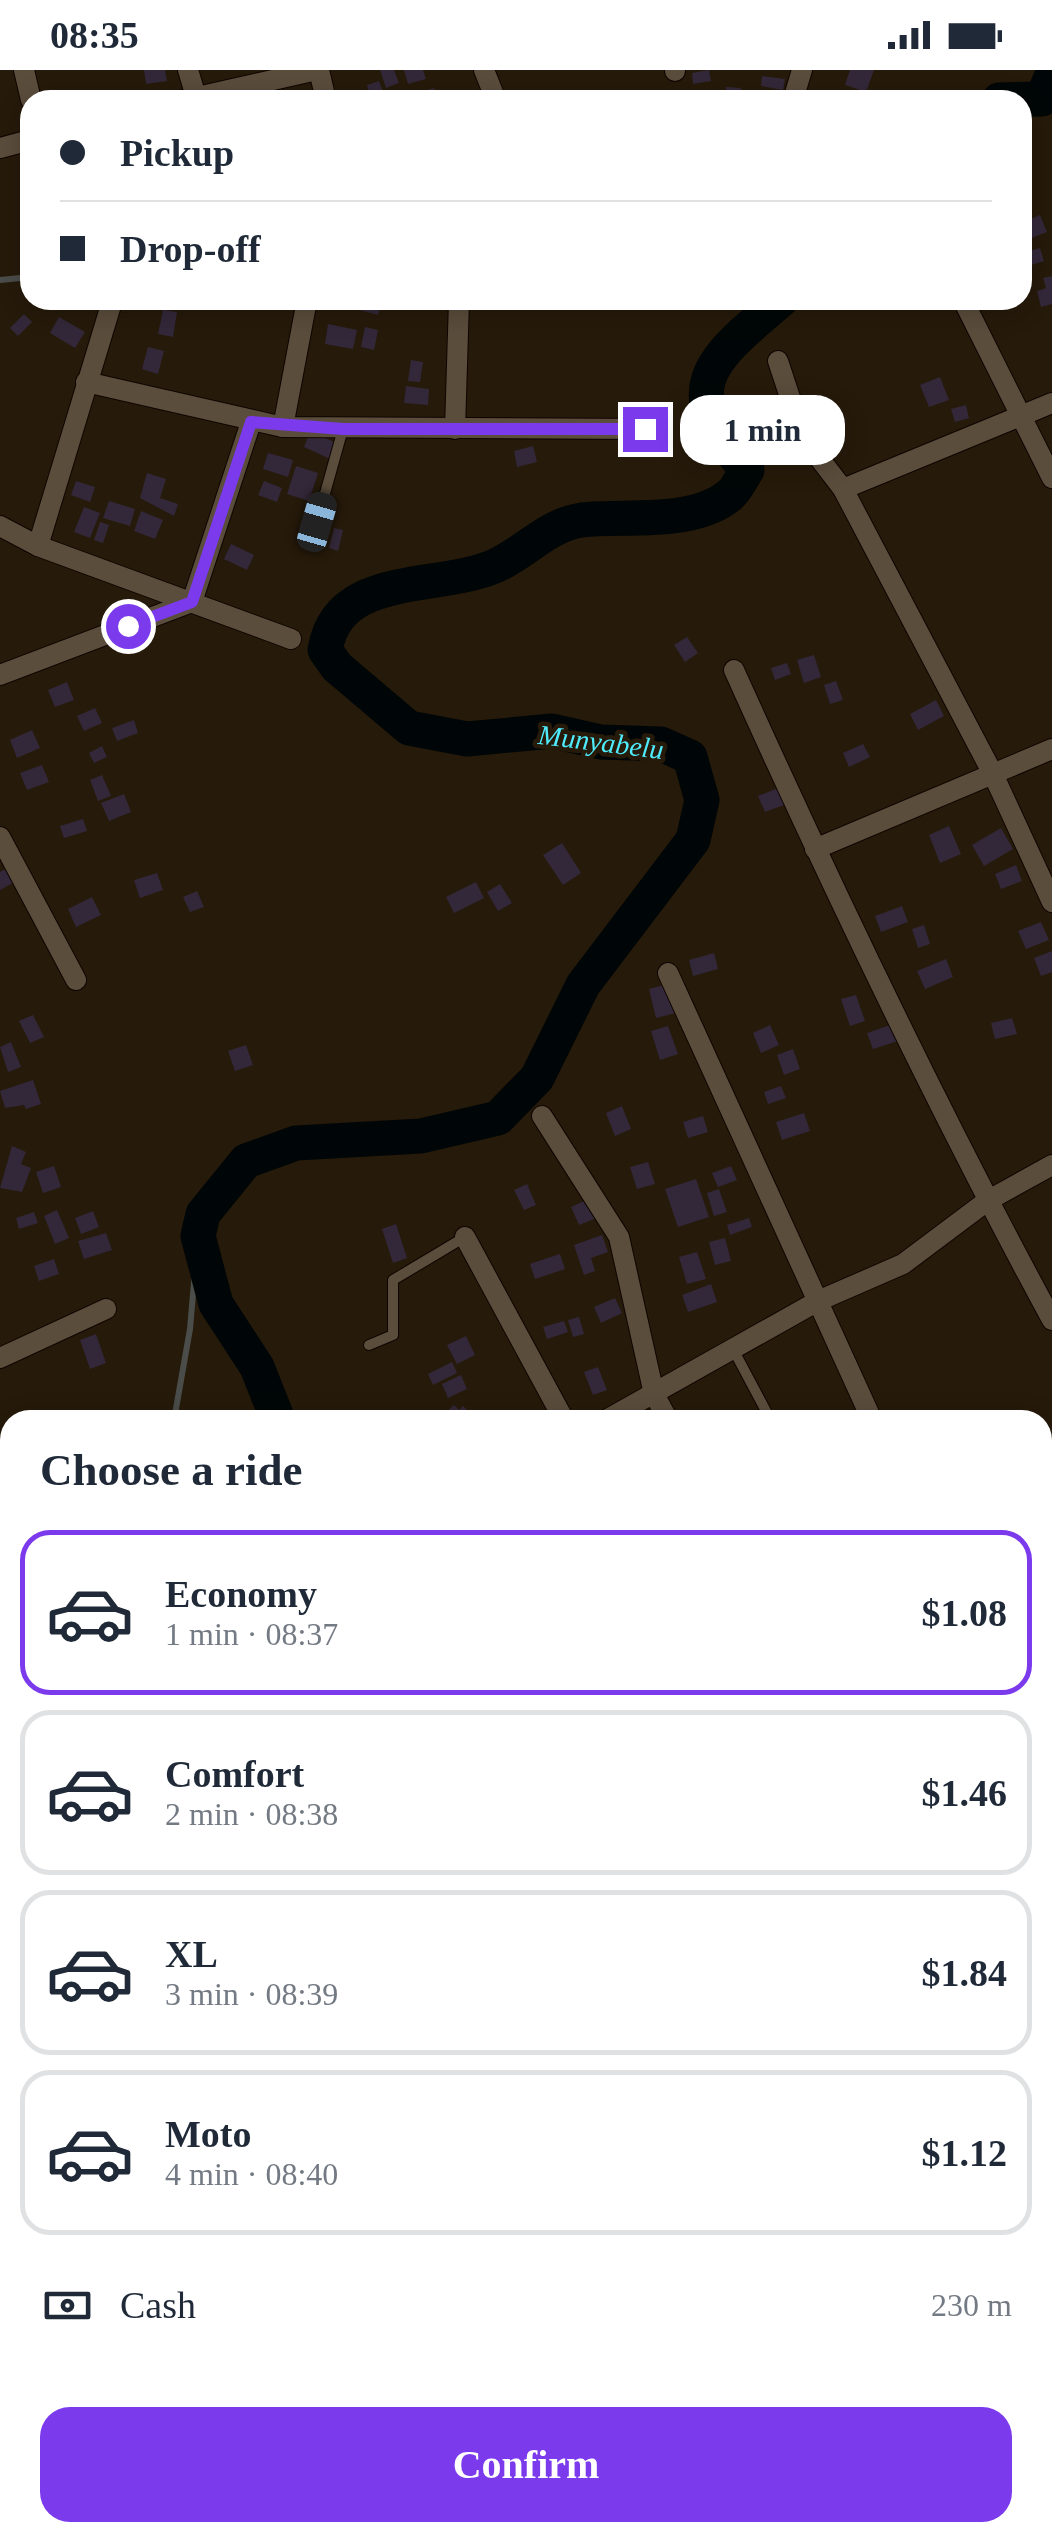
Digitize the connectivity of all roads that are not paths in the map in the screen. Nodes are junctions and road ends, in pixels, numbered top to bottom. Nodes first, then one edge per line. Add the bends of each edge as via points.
1 (318, 70) edge
2 (231, 90) edge
3 (109, 310) edge
4 (304, 310) edge
5 (459, 310) edge
6 (967, 310) edge
7 (778, 362) dead end
8 (86, 382) junction
9 (1052, 403) edge
10 (1018, 417) junction
11 (251, 422) junction
12 (282, 427) junction
13 (343, 429) junction
14 (455, 429) junction
15 (645, 429) dead end
16 (1052, 478) edge
17 (843, 489) junction
18 (317, 522) dead end
19 (0, 526) edge
20 (38, 546) junction
21 (192, 602) junction
22 (291, 639) dead end
23 (734, 670) dead end
24 (0, 675) edge
25 (1052, 749) edge
26 (993, 774) junction
27 (0, 837) edge
28 (815, 849) junction
29 (1052, 902) edge
30 (668, 973) dead end
31 (76, 980) dead end
32 (542, 1116) dead end
33 (1052, 1165) edge
34 (987, 1201) junction
35 (465, 1238) joint
36 (818, 1302) junction
37 (106, 1310) dead end
38 (1052, 1320) edge
39 (369, 1345) dead end
40 (732, 1348) junction
41 (0, 1358) edge
42 (654, 1394) junction
43 (559, 1410) edge
44 (624, 1410) edge
45 (663, 1410) edge
46 (766, 1410) edge
47 (867, 1410) edge

1 - 2 street
3 - 8 street
4 - 12 street
5 - 14 street
6 - 10 street
7 - 17 street via 803,438
8 - 11 street
8 - 20 street
9 - 10 street
10 - 16 street
10 - 17 street
11 - 12 street
11 - 21 street
12 - 13 street
13 - 14 street
13 - 18 lane
14 - 15 street
17 - 26 street
19 - 20 street
20 - 21 street
21 - 22 street
21 - 24 street
23 - 28 street
25 - 26 street
26 - 28 street
26 - 29 street
27 - 31 street
28 - 34 street
30 - 36 street
32 - 42 street via 618,1237
33 - 34 street
34 - 36 street via 903,1264
34 - 38 street
35 - 39 lane via 394,1280 394,1335
35 - 43 street
36 - 40 street
36 - 47 street
37 - 41 street
40 - 42 street
40 - 46 lane
42 - 44 street
42 - 45 street

